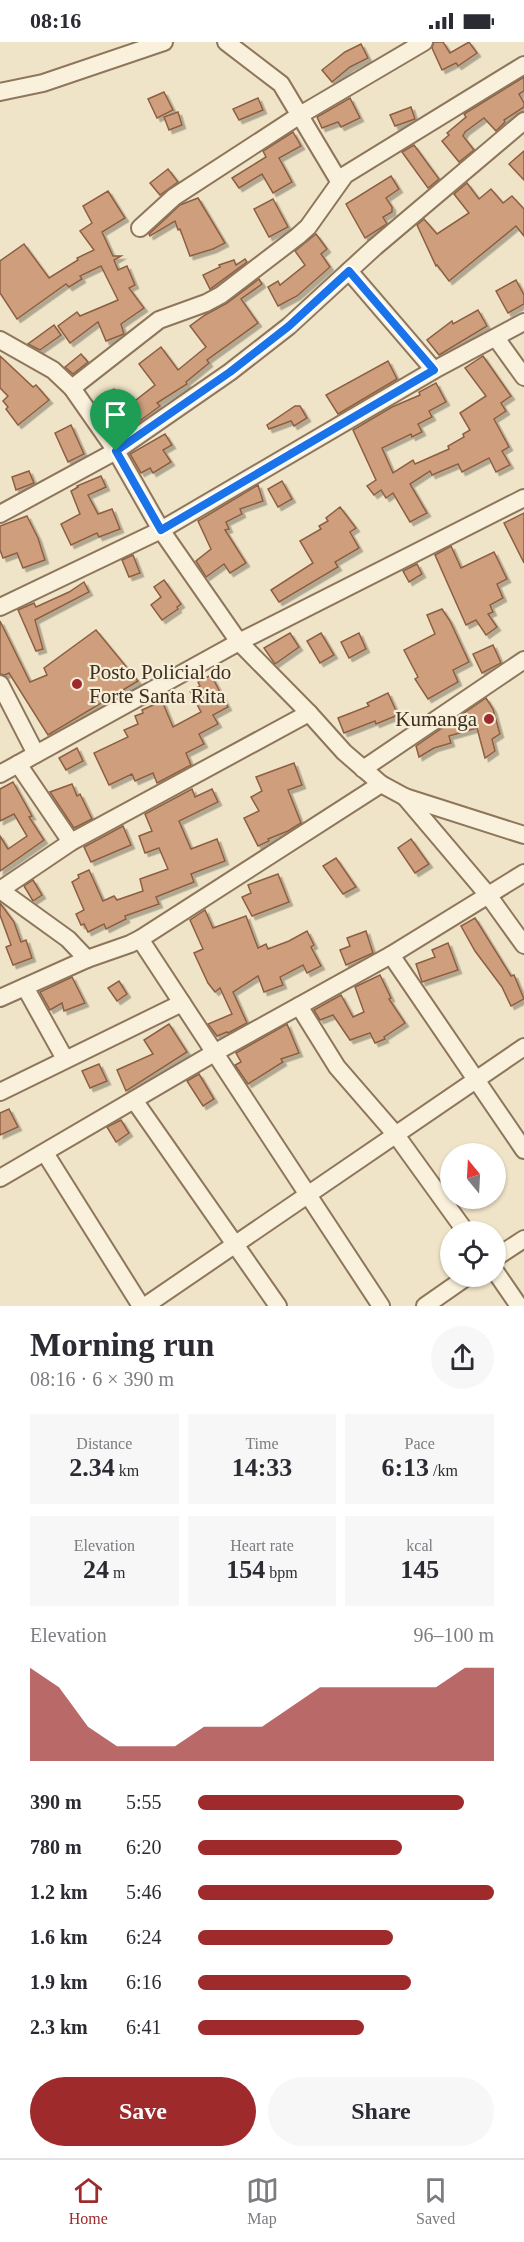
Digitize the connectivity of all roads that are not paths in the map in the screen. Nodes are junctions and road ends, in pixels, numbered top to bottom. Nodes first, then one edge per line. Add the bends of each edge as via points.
1 (165, 42) edge
2 (226, 42) edge
3 (424, 42) edge
4 (524, 65) edge
5 (0, 92) edge
6 (300, 115) junction
7 (524, 121) edge
8 (339, 181) junction
9 (140, 228) dead end
10 (349, 271) junction
11 (524, 322) edge
12 (496, 338) junction
13 (1, 342) edge
14 (434, 370) junction
15 (524, 378) edge
16 (72, 388) junction
17 (116, 451) junction
18 (524, 498) edge
19 (0, 514) edge
20 (161, 530) junction
21 (0, 607) edge
22 (239, 642) junction
23 (524, 660) edge
24 (0, 684) edge
25 (309, 713) junction
26 (36, 754) junction
27 (18, 764) junction
28 (363, 770) junction
29 (0, 774) edge
30 (381, 784) junction
31 (405, 797) junction
32 (524, 835) edge
33 (71, 842) junction
34 (524, 873) edge
35 (0, 890) edge
36 (488, 895) junction
37 (140, 939) junction
38 (524, 945) edge
39 (391, 955) junction
40 (87, 959) junction
41 (25, 987) junction
42 (0, 999) edge
43 (182, 1003) junction
44 (298, 1006) junction
45 (524, 1047) edge
46 (213, 1053) junction
47 (64, 1059) junction
48 (476, 1079) junction
49 (0, 1092) edge
50 (134, 1100) junction
51 (396, 1135) junction
52 (524, 1150) edge
53 (45, 1153) junction
54 (0, 1178) edge
55 (307, 1196) junction
56 (458, 1221) edge
57 (524, 1239) edge
58 (236, 1244) junction
59 (506, 1251) edge
60 (452, 1287) edge
61 (506, 1287) edge
62 (143, 1306) edge
63 (278, 1306) edge
64 (381, 1306) edge
65 (425, 1306) edge
66 (519, 1306) edge

1 - 5 street via 43,83
2 - 6 street via 281,84
3 - 6 street
4 - 8 street
6 - 8 street
6 - 9 street via 174,197
7 - 10 street
8 - 16 street via 298,236 221,295 159,320
10 - 14 street
10 - 17 street via 289,326 230,372
11 - 12 street
12 - 14 street
12 - 15 street
13 - 16 street via 53,370
14 - 20 street
16 - 17 street
17 - 19 street
17 - 20 street
18 - 22 street
20 - 21 street
20 - 22 street
22 - 25 street
22 - 26 street
23 - 28 street
24 - 26 street
25 - 28 street
25 - 33 street
26 - 27 street
27 - 29 street
27 - 33 street
28 - 30 street
30 - 31 street
30 - 37 street
31 - 32 street
31 - 36 street
33 - 35 street
34 - 36 street
35 - 40 street via 68,939
36 - 38 street
36 - 39 street
37 - 40 street
37 - 43 street
39 - 44 street
39 - 48 street
40 - 41 street
41 - 42 street
41 - 47 street
43 - 46 street
43 - 47 street
44 - 46 street
44 - 51 street via 337,1067
45 - 48 street
46 - 50 street
46 - 55 street
47 - 49 street
48 - 51 street
48 - 52 street
50 - 53 street
50 - 58 street
51 - 55 street
51 - 56 street
53 - 54 street
53 - 62 street
55 - 58 street
55 - 64 street
57 - 59 street
58 - 62 street
58 - 63 street
60 - 65 street
61 - 66 street

